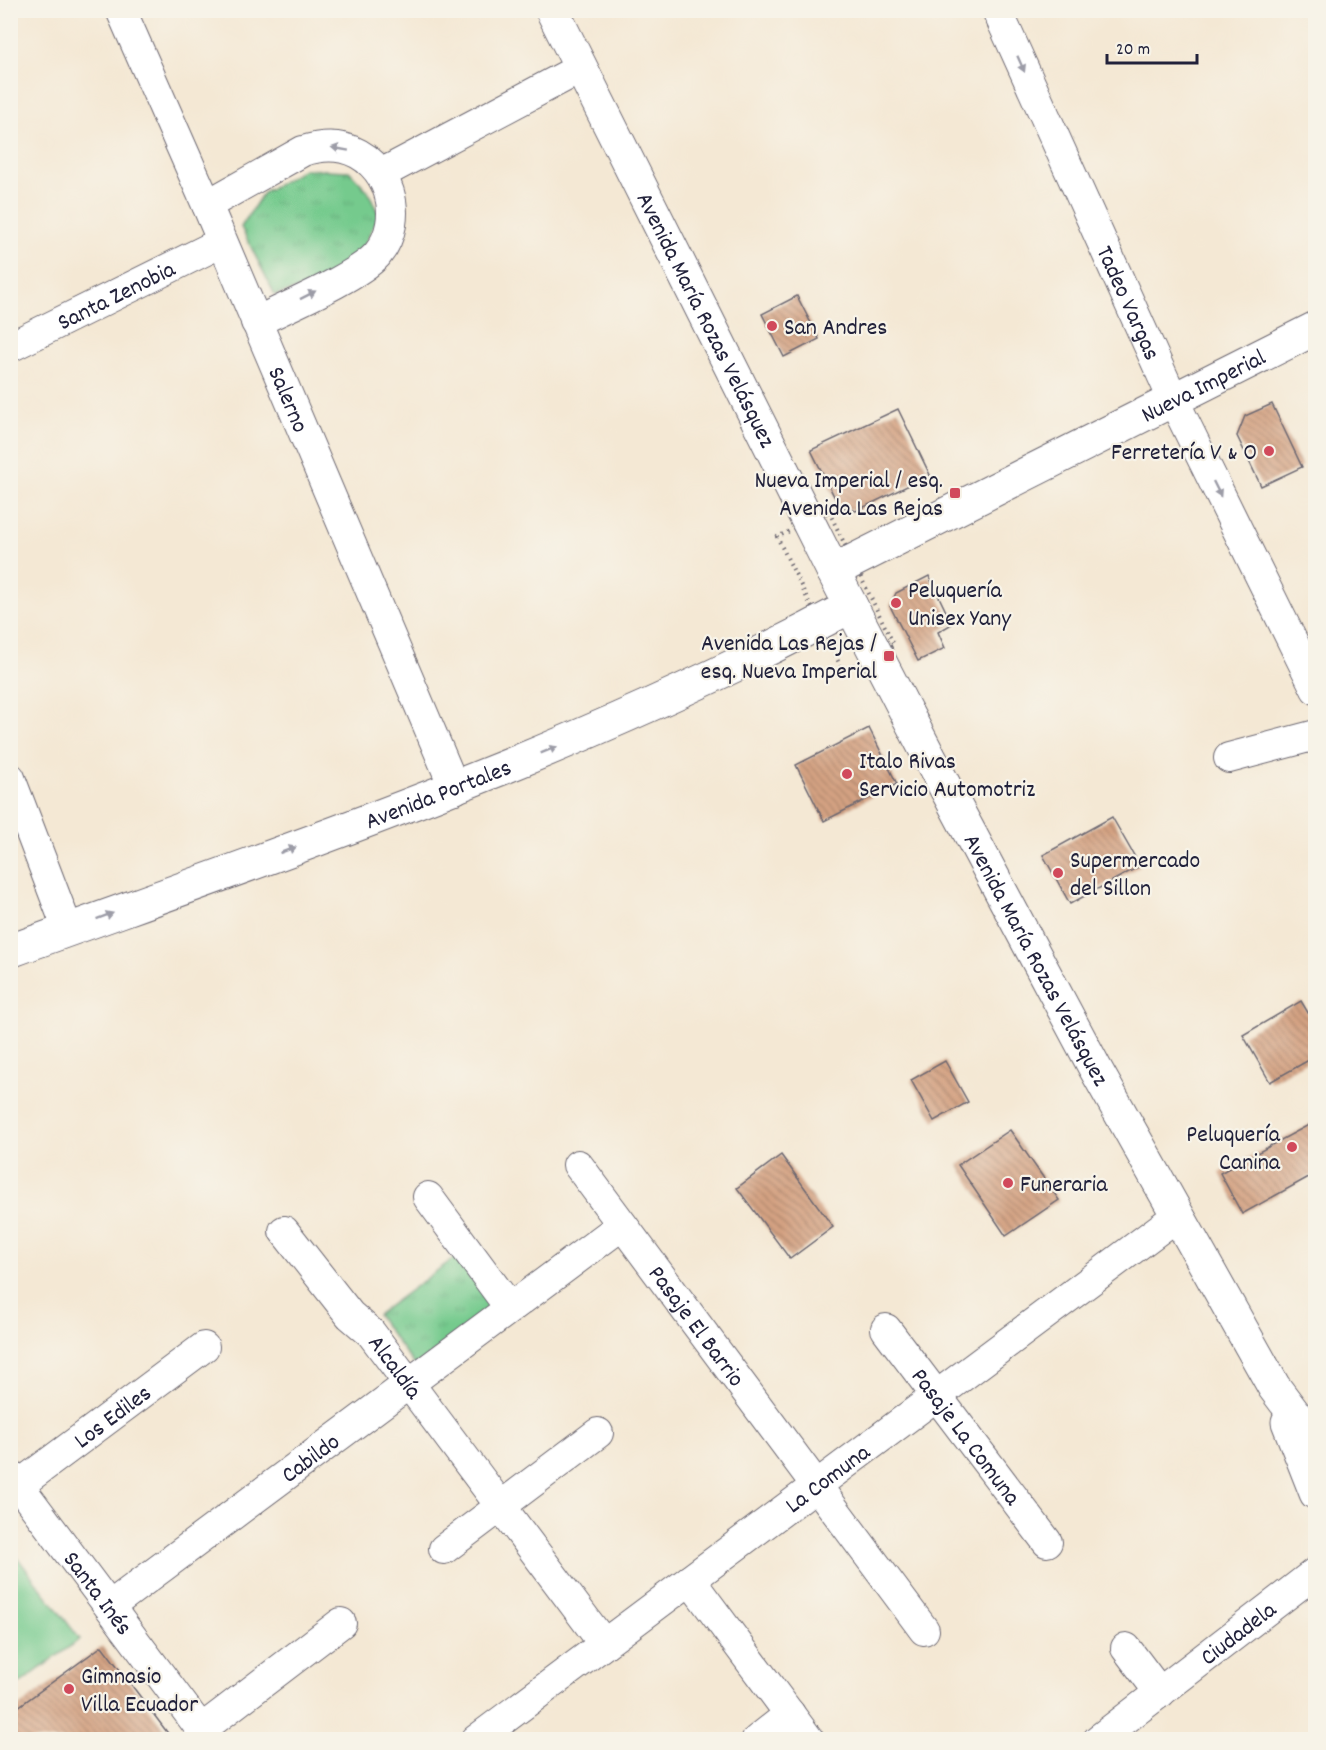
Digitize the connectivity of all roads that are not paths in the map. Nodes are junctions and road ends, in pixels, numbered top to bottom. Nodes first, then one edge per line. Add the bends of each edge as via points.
1 (121, 10) edge
2 (552, 10) edge
3 (997, 10) edge
4 (581, 68) junction
5 (381, 174) junction
6 (207, 205) junction
7 (222, 242) junction
8 (256, 322) junction
9 (1316, 328) edge
10 (10, 347) edge
11 (1173, 399) junction
12 (833, 571) junction
13 (851, 606) junction
14 (1316, 689) edge
15 (1316, 735) edge
16 (1229, 758) dead end
17 (10, 778) edge
18 (454, 789) junction
19 (68, 930) junction
20 (10, 951) edge
21 (578, 1165) dead end
22 (428, 1197) dead end
23 (1177, 1216) junction
24 (622, 1225) junction
25 (284, 1231) dead end
26 (510, 1308) junction
27 (886, 1329) dead end
28 (204, 1347) dead end
29 (409, 1383) junction
30 (1274, 1387) junction
31 (936, 1396) junction
32 (598, 1433) dead end
33 (1316, 1443) edge
34 (15, 1480) edge
35 (816, 1485) junction
36 (1316, 1493) edge
37 (501, 1506) junction
38 (1047, 1542) dead end
39 (444, 1549) dead end
40 (1316, 1572) edge
41 (690, 1580) junction
42 (110, 1606) junction
43 (341, 1623) dead end
44 (924, 1630) dead end
45 (604, 1644) junction
46 (1126, 1648) dead end
47 (1160, 1693) junction
48 (790, 1714) junction
49 (205, 1734) edge
50 (476, 1740) edge
51 (757, 1740) edge
52 (809, 1740) edge
53 (1098, 1740) edge

1 - 6 street, Salerno
2 - 4 main road, Avenida María Rozas Velásquez
3 -> 11 street, Tadeo Vargas
4 - 5 street
4 - 12 main road, Avenida María Rozas Velásquez
5 -> 6 street via 353,152 318,147 303,151
8 -> 5 street via 357,270 376,255 389,234 393,209
6 - 7 street, Salerno
7 - 8 street, Salerno
7 - 10 street, Santa Zenobia
8 - 18 street, Salerno
9 - 11 main road, Nueva Imperial
11 - 12 main road, Nueva Imperial
11 -> 14 street, Tadeo Vargas
12 - 13 main road, Avenida María Rozas Velásquez
18 -> 13 main road, Avenida Portales via 567,743
13 - 23 main road, Avenida María Rozas Velásquez via 1014,918
15 - 16 street
17 - 19 street
19 -> 18 main road, Avenida Portales
19 - 20 main road, Avenida Portales
21 - 24 street, Pasaje El Barrio
22 - 26 street
23 - 30 main road, Avenida María Rozas Velásquez
23 - 31 street, La Comuna
24 - 26 street, Cabildo
24 - 35 street, Pasaje El Barrio
25 - 29 street, Alcaldía
26 - 29 street, Cabildo
27 - 31 street, Pasaje La Comuna
28 - 34 street, Los Ediles
29 - 37 street, Alcaldía
29 - 42 street, Cabildo
30 - 33 main road, Avenida María Rozas Velásquez
30 - 36 main road, Avenida María Rozas Velásquez
31 - 35 street, La Comuna
31 - 38 street, Pasaje La Comuna
32 - 37 street
34 - 42 street, Santa Inés
35 - 41 street, La Comuna
35 - 44 street
37 - 39 street
37 - 45 street, Alcaldía
40 - 47 street, Ciudadela
41 - 45 street, La Comuna
41 - 48 street
42 - 49 street, Santa Inés
43 - 49 street
45 - 50 street, La Comuna
46 - 47 street
47 - 53 street, Ciudadela
48 - 51 street
48 - 52 street

